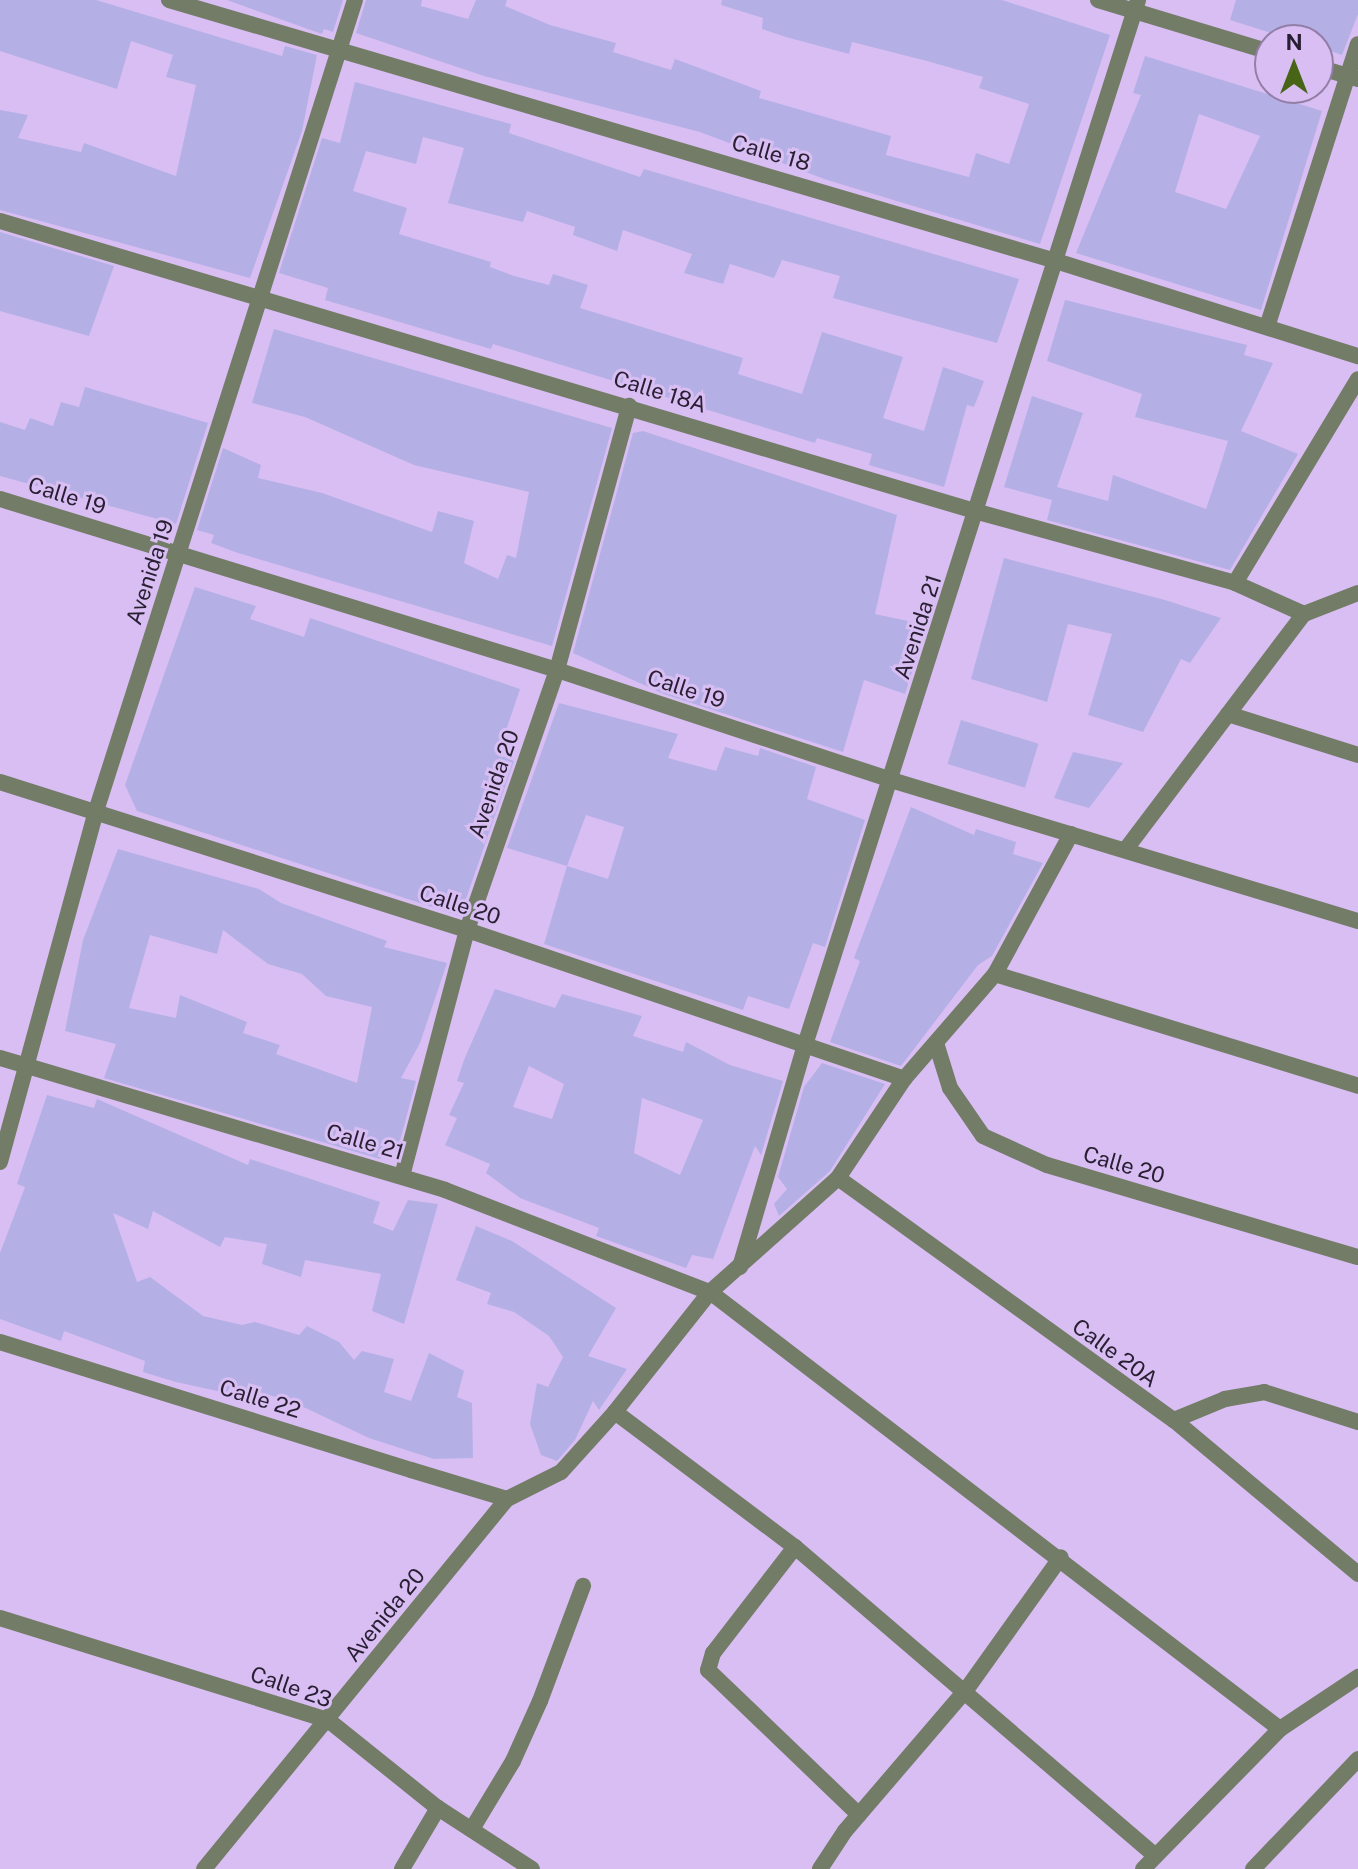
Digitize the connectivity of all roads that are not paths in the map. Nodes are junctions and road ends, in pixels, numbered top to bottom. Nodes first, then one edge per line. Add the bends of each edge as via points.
1 (169, 0) edge
2 (355, 0) edge
3 (1098, 0) edge
4 (1136, 6) edge
5 (1358, 44) edge
6 (1254, 47) edge
7 (337, 48) junction
8 (1352, 77) edge
9 (0, 221) edge
10 (1056, 261) junction
11 (258, 299) junction
12 (1267, 327) junction
13 (1358, 356) edge
14 (1358, 379) edge
15 (629, 406) junction
16 (0, 499) edge
17 (978, 512) junction
18 (180, 554) junction
19 (1235, 583) junction
20 (1358, 593) edge
21 (1304, 614) junction
22 (557, 670) junction
23 (1228, 714) junction
24 (1358, 755) edge
25 (891, 780) junction
26 (0, 782) edge
27 (96, 811) junction
28 (1071, 834) junction
29 (1126, 849) junction
30 (1358, 921) edge
31 (467, 930) junction
32 (995, 974) junction
33 (936, 1043) junction
34 (804, 1048) junction
35 (0, 1058) edge
36 (28, 1066) junction
37 (904, 1079) junction
38 (1358, 1086) edge
39 (0, 1162) edge
40 (402, 1176) junction
41 (838, 1178) junction
42 (1358, 1257) edge
43 (740, 1267) junction
44 (710, 1292) junction
45 (0, 1342) edge
46 (615, 1412) junction
47 (1174, 1420) junction
48 (1358, 1422) edge
49 (507, 1499) junction
50 (795, 1547) junction
51 (1061, 1557) junction
52 (1358, 1574) edge
53 (583, 1586) dead end
54 (0, 1618) edge
55 (1358, 1677) edge
56 (966, 1690) junction
57 (328, 1720) junction
58 (1280, 1729) junction
59 (1358, 1759) edge
60 (438, 1808) junction
61 (859, 1815) junction
62 (472, 1829) junction
63 (1153, 1854) junction
64 (204, 1869) edge
65 (402, 1869) edge
66 (532, 1869) edge
67 (820, 1869) edge
68 (1143, 1869) edge
69 (1253, 1869) edge

1 - 7 street, Calle 18
2 - 7 street, Avenida 19
3 - 4 street
4 - 6 street
4 - 10 street, Avenida 21
5 - 8 street
7 - 10 street, Calle 18
7 - 11 street, Avenida 19
8 - 12 street
9 - 11 street, Calle 18A
10 - 12 street, Calle 18
10 - 17 street, Avenida 21
11 - 15 street, Calle 18A
11 - 18 street, Avenida 19
12 - 13 street, Calle 18
14 - 19 street
15 - 17 street, Calle 18A
15 - 22 street, Avenida 20
16 - 18 street, Calle 19
17 - 19 street, Calle 18A
17 - 25 street, Avenida 21
18 - 22 street, Calle 19
18 - 27 street, Avenida 19
19 - 21 street, Calle 18A
20 - 21 street
21 - 23 street
22 - 25 street, Calle 19
22 - 31 street, Avenida 20
23 - 24 street
23 - 29 street
25 - 28 street, Calle 19
25 - 34 street, Avenida 21
26 - 27 street, Calle 20
27 - 31 street, Calle 20
27 - 36 street, Avenida 19
28 - 29 street, Calle 19
28 - 32 street
29 - 30 street, Calle 19
31 - 34 street, Calle 20
31 - 40 street, Avenida 20
32 - 33 street
32 - 38 street
33 - 37 street
33 - 42 street, Calle 20 via 950,1088 983,1136 1047,1165
34 - 37 street, Calle 20
34 - 43 street, Avenida 21
35 - 36 street, Calle 21
36 - 39 street, Avenida 19
36 - 40 street, Calle 21
37 - 41 street
40 - 44 street, Calle 21
41 - 43 street
41 - 47 street, Calle 20A
43 - 44 street
44 - 46 street
44 - 51 street, Calle 21
45 - 49 street, Calle 22
46 - 49 street via 561,1472
46 - 50 street
47 - 48 street via 1225,1399 1264,1392
47 - 52 street, Calle 20A
49 - 57 street, Avenida 20
50 - 56 street
50 - 61 street via 713,1653 708,1670
51 - 56 street
51 - 58 street, Calle 21
53 - 62 street via 535,1713
54 - 57 street, Calle 23
55 - 58 street
56 - 61 street
56 - 63 street
57 - 60 street, Calle 23
57 - 64 street, Avenida 20
58 - 63 street
59 - 69 street
60 - 62 street, Calle 23
60 - 65 street
61 - 67 street
62 - 66 street, Calle 23
63 - 68 street

